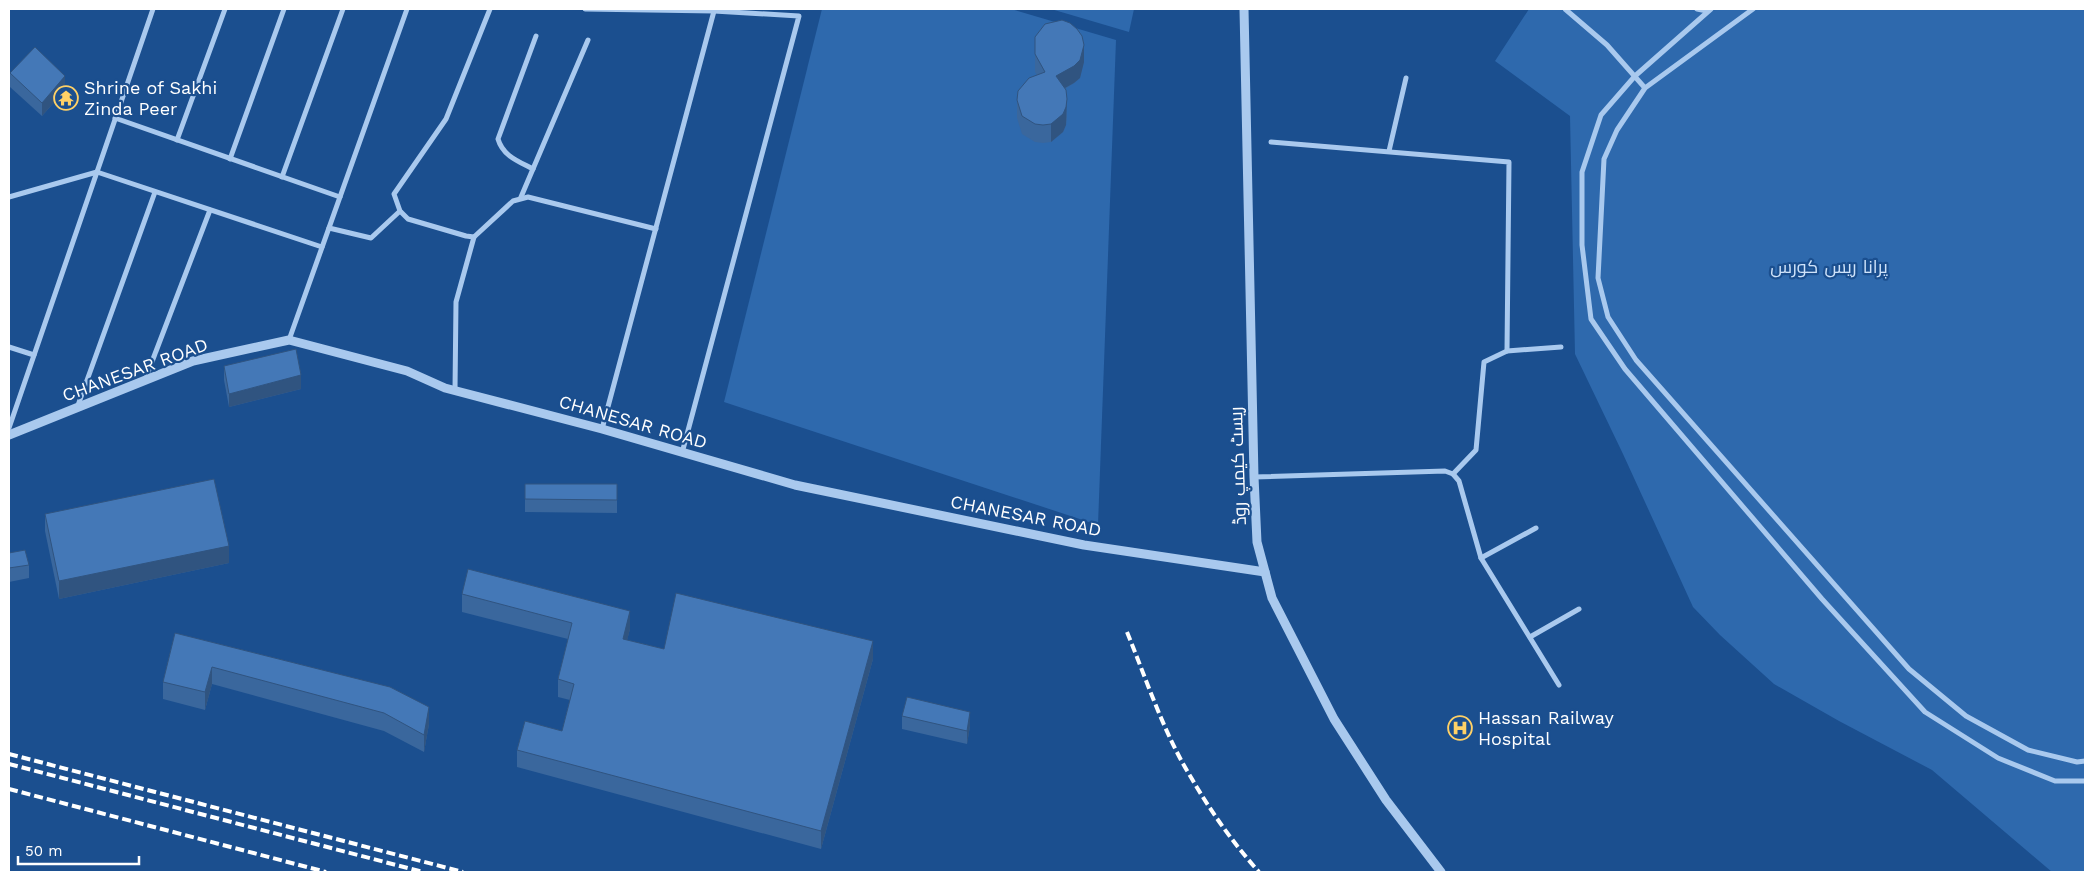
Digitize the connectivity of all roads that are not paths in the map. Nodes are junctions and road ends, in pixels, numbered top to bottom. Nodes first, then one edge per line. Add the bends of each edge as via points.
1 (153, 9) edge
2 (225, 9) edge
3 (284, 9) edge
4 (343, 9) edge
5 (407, 9) edge
6 (490, 9) edge
7 (585, 9) edge
8 (1244, 9) edge
9 (1565, 9) edge
10 (1697, 9) edge
11 (1753, 9) edge
12 (1709, 10) edge
13 (714, 11) junction
14 (536, 36) dead end
15 (588, 40) dead end
16 (1635, 76) junction
17 (1406, 78) dead end
18 (1645, 88) junction
19 (116, 118) junction
20 (177, 140) junction
21 (1272, 142) dead end
22 (1389, 151) junction
23 (230, 159) junction
24 (533, 169) junction
25 (97, 172) junction
26 (282, 177) junction
27 (155, 192) junction
28 (9, 197) edge
29 (340, 197) junction
30 (521, 197) junction
31 (210, 210) junction
32 (400, 211) junction
33 (329, 228) junction
34 (656, 230) junction
35 (474, 237) junction
36 (322, 247) junction
37 (289, 340) junction
38 (9, 346) edge
39 (1561, 347) dead end
40 (1507, 351) junction
41 (34, 355) junction
42 (144, 381) junction
43 (454, 389) junction
44 (77, 408) junction
45 (9, 428) edge
46 (602, 430) junction
47 (9, 435) edge
48 (682, 453) junction
49 (1453, 474) junction
50 (1254, 477) junction
51 (1536, 528) dead end
52 (1481, 558) junction
53 (1265, 572) junction
54 (1579, 609) dead end
55 (1530, 637) junction
56 (1560, 685) dead end
57 (2085, 761) edge
58 (2085, 781) edge
59 (1441, 872) edge

1 - 19 street
2 - 20 street
3 - 23 street
4 - 26 street
5 - 29 street
6 - 32 street via 446,119 394,194
7 - 13 street
8 - 50 street, ریسٹ کیمپ روڈ
9 - 16 street via 1607,45
10 - 12 street
11 - 18 street
12 - 16 street
13 - 34 street
13 - 48 street via 799,16
14 - 24 street via 498,139 507,155
15 - 24 street
16 - 18 street
16 - 58 street via 1601,115 1582,172 1582,245 1591,319 1625,369 1822,599 1925,712 1998,758 2055,781
17 - 22 street
18 - 57 street via 1617,130 1604,159 1598,278 1608,317 1636,360 1909,669 1966,716 2028,750
19 - 20 street
19 - 25 street
20 - 23 street
21 - 22 street
22 - 40 street via 1508,162
23 - 26 street
24 - 30 street
25 - 27 street
25 - 28 street
25 - 41 street
26 - 29 street
27 - 31 street
27 - 44 street
29 - 33 street
30 - 34 street
30 - 35 street
31 - 36 street
31 - 42 street
32 - 33 street via 371,238
32 - 35 street via 416,222
33 - 36 street
34 - 46 street
35 - 43 street via 456,302
36 - 37 street
37 - 42 street, CHANESAR ROAD via 193,361
37 - 43 street, CHANESAR ROAD via 407,371
38 - 41 street
39 - 40 street
40 - 49 street via 1484,362 1476,450
41 - 45 street
42 - 44 street, CHANESAR ROAD
43 - 46 street, CHANESAR ROAD
44 - 47 street, CHANESAR ROAD
46 - 48 street, CHANESAR ROAD
48 - 53 street, CHANESAR ROAD via 796,485 1074,543
49 - 50 street via 1445,471
49 - 52 street via 1459,480
50 - 53 street, ریسٹ کیمپ روڈ via 1257,542
51 - 52 street
52 - 55 street
53 - 59 street, ریسٹ کیمپ روڈ via 1272,598 1334,719 1386,800
54 - 55 street
55 - 56 street

